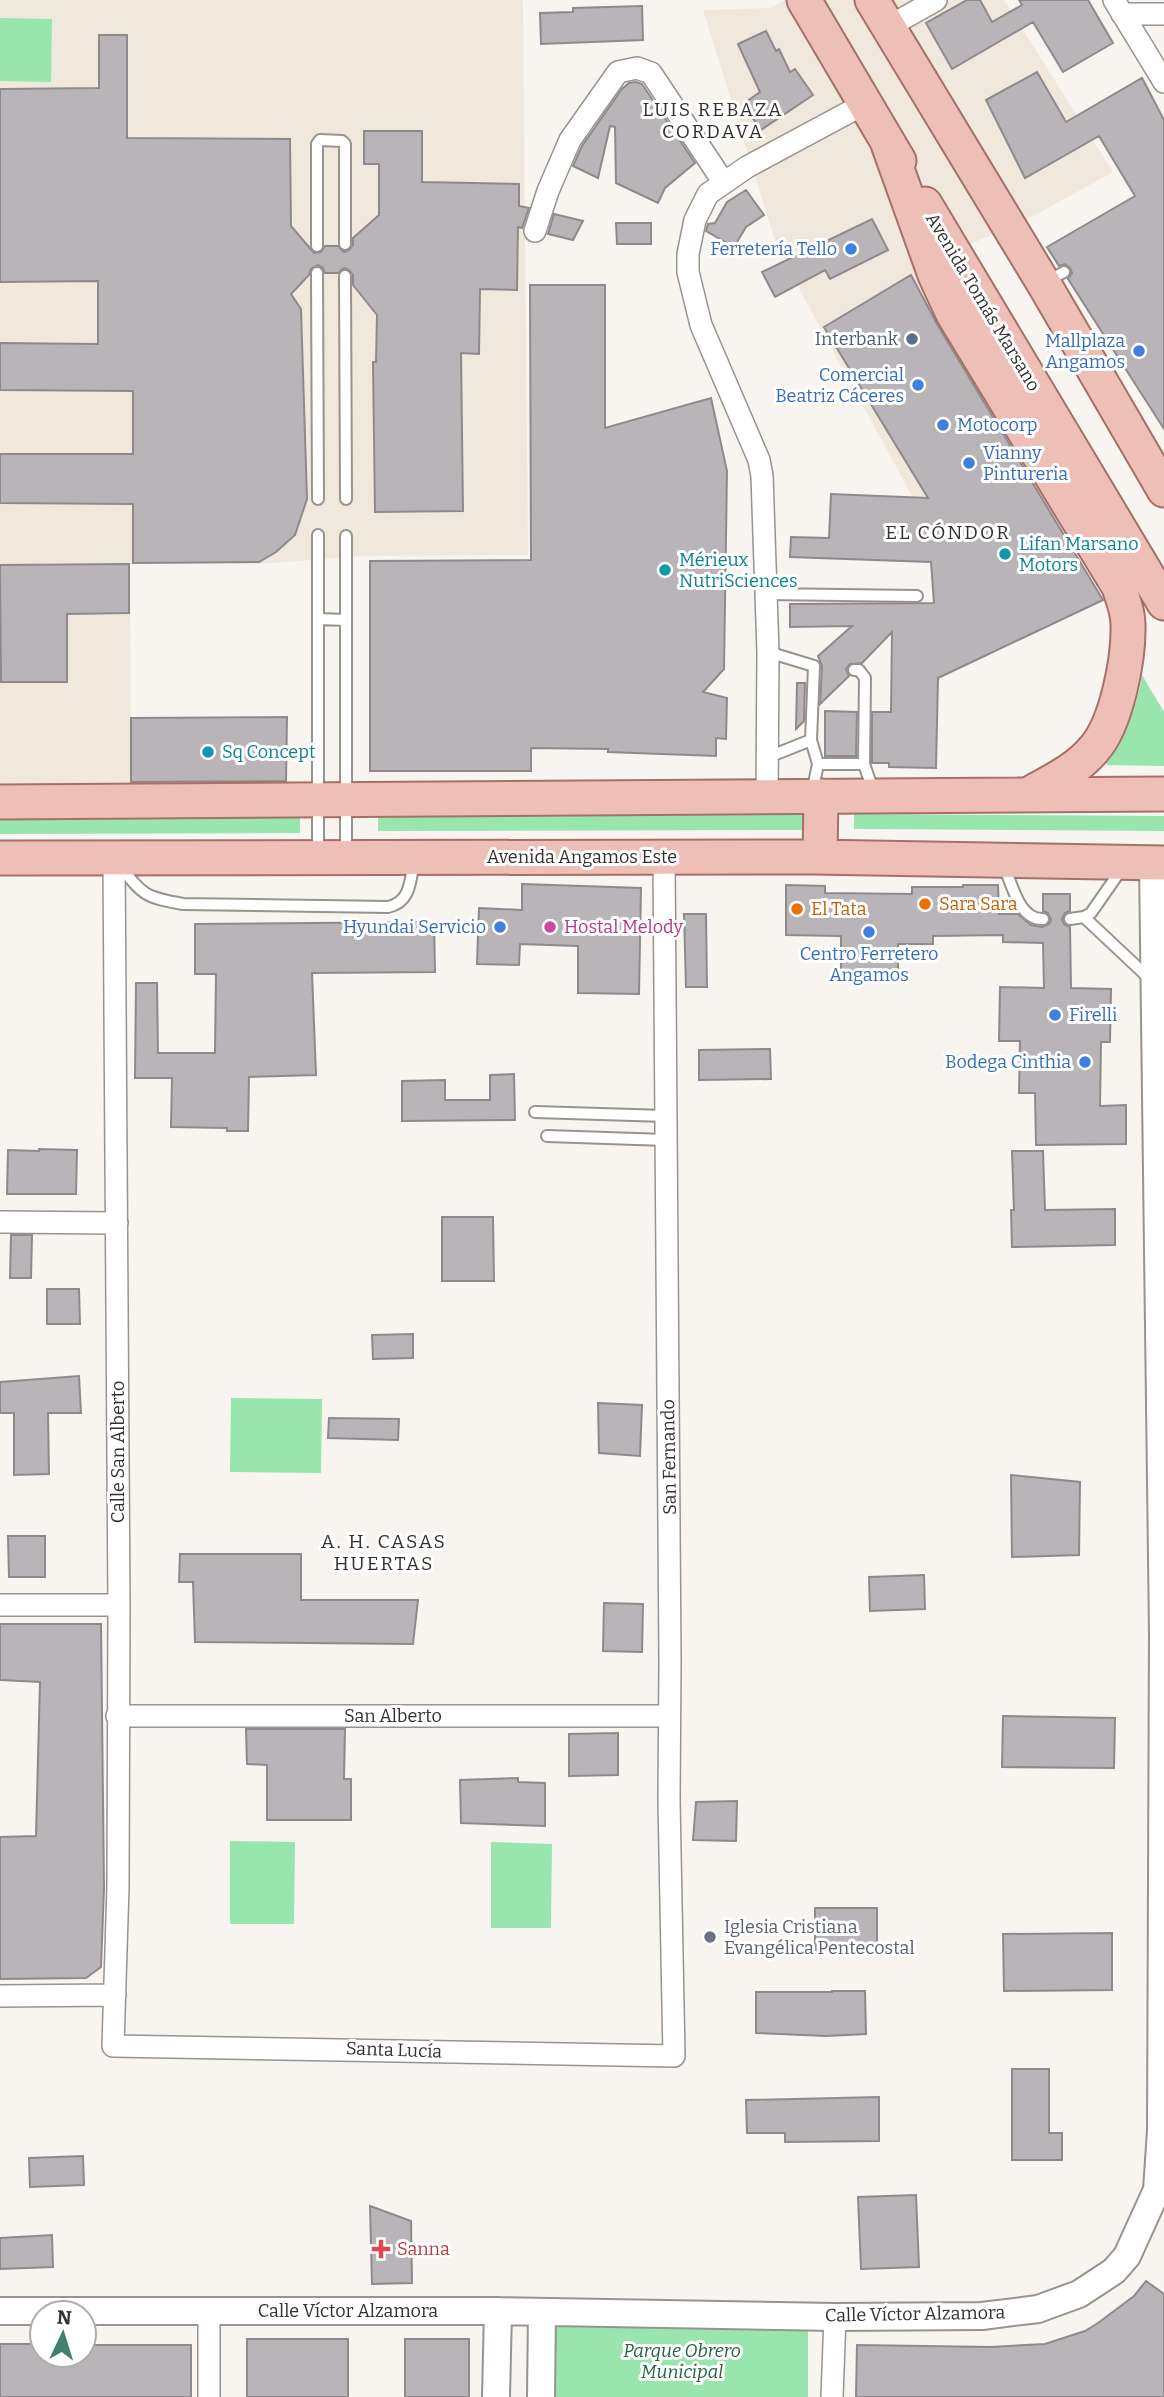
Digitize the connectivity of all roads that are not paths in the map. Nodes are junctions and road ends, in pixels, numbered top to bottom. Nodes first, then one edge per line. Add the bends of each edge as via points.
1 (804, 0) edge
2 (936, 0) edge
3 (1118, 7) edge
4 (880, 13) edge
5 (1164, 14) edge
6 (1164, 82) edge
7 (866, 103) junction
8 (888, 144) junction
9 (724, 183) junction
10 (535, 231) dead end
11 (345, 244) dead end
12 (317, 246) dead end
13 (317, 273) dead end
14 (345, 275) dead end
15 (1164, 490) edge
16 (318, 499) dead end
17 (346, 499) dead end
18 (318, 535) dead end
19 (346, 536) dead end
20 (1137, 556) junction
21 (1164, 593) edge
22 (766, 594) junction
23 (917, 596) dead end
24 (1164, 603) edge
25 (318, 620) junction
26 (346, 620) junction
27 (768, 652) junction
28 (854, 670) dead end
29 (811, 740) junction
30 (766, 758) junction
31 (818, 764) junction
32 (864, 764) junction
33 (1164, 794) edge
34 (816, 796) junction
35 (875, 796) junction
36 (1026, 796) junction
37 (768, 798) junction
38 (332, 800) junction
39 (0, 802) edge
40 (820, 857) junction
41 (0, 858) edge
42 (114, 858) junction
43 (332, 858) junction
44 (414, 858) junction
45 (664, 858) junction
46 (1001, 860) junction
47 (1148, 862) edge
48 (1159, 909) edge
49 (1084, 917) junction
50 (1043, 919) dead end
51 (1070, 919) dead end
52 (1156, 984) junction
53 (1160, 1017) edge
54 (1160, 1075) edge
55 (535, 1112) dead end
56 (666, 1115) junction
57 (547, 1136) dead end
58 (666, 1140) junction
59 (0, 1222) edge
60 (117, 1223) junction
61 (0, 1605) edge
62 (119, 1605) junction
63 (117, 1716) junction
64 (669, 1716) junction
65 (1162, 1917) edge
66 (115, 1995) junction
67 (0, 1996) edge
68 (113, 2046) joint
69 (674, 2056) joint
70 (0, 2311) edge
71 (209, 2311) junction
72 (498, 2311) junction
73 (542, 2312) junction
74 (835, 2317) junction
75 (209, 2397) edge
76 (496, 2397) edge
77 (541, 2397) edge
78 (832, 2397) edge

1 - 7 main road, Avenida Tomás Marsano
2 - 4 street
3 - 5 street
3 - 6 street
4 - 15 main road via 1054,278
7 - 8 main road, Avenida Tomás Marsano
7 - 9 street
8 - 20 main road, Avenida Tomás Marsano
8 - 36 main road via 953,314 1119,587 1126,607 1127,649 1121,684 1103,737 1080,764
9 - 10 street via 652,73 637,68 618,72 570,140
9 - 22 street via 708,194 700,207 691,236 688,272 701,325 759,460
11 - 12 lane via 345,144 320,141
13 - 16 lane
14 - 17 lane
18 - 25 lane
19 - 26 lane
20 - 21 main road
20 - 24 main road, Avenida Tomás Marsano
22 - 23 lane
22 - 27 street
25 - 26 lane
25 - 38 lane
26 - 38 lane
27 - 29 lane via 816,667
27 - 30 street
28 - 32 lane via 865,678
29 - 30 lane
29 - 31 lane
30 - 37 street
31 - 32 lane
31 - 34 lane
32 - 35 lane
33 - 36 main road
34 - 35 main road
34 - 37 main road
34 - 40 main road
35 - 36 main road
37 - 38 main road
38 - 39 main road
38 - 43 lane
38 - 43 lane
40 - 45 main road, Avenida Angamos Este
40 - 46 main road, Avenida Angamos Este
41 - 42 main road, Avenida Angamos Este
42 - 43 main road, Avenida Angamos Este
42 - 44 lane via 140,892 183,904 388,907 404,900
42 - 60 street, Calle San Alberto
43 - 44 main road, Avenida Angamos Este
44 - 45 main road, Avenida Angamos Este
45 - 56 street, San Fernando
46 - 47 main road, Avenida Angamos Este
46 - 50 lane via 1024,911
47 - 48 street, Calle Víctor Alzamora
47 - 49 lane
48 - 52 street, Calle Víctor Alzamora
49 - 51 lane
49 - 52 lane
52 - 53 street, Calle Víctor Alzamora
53 - 54 street, Calle Víctor Alzamora
54 - 65 street, Calle Víctor Alzamora
55 - 56 lane
56 - 58 street, San Fernando
57 - 58 lane
58 - 64 street, San Fernando
59 - 60 street
60 - 62 street, Calle San Alberto
61 - 62 street
62 - 63 street, Calle San Alberto
63 - 64 street, San Alberto
63 - 66 street, Calle San Alberto
64 - 69 street, San Fernando
65 - 74 street, Calle Víctor Alzamora via 1157,2190 1127,2256 1114,2271 1079,2294 1038,2309 982,2316
66 - 67 street
66 - 68 street, Calle San Alberto
68 - 69 street, Santa Lucía
70 - 71 street, Calle Víctor Alzamora
71 - 72 street, Calle Víctor Alzamora
71 - 75 street
72 - 73 street, Calle Víctor Alzamora
72 - 76 street
73 - 74 street, Calle Víctor Alzamora
73 - 77 street
74 - 78 street

